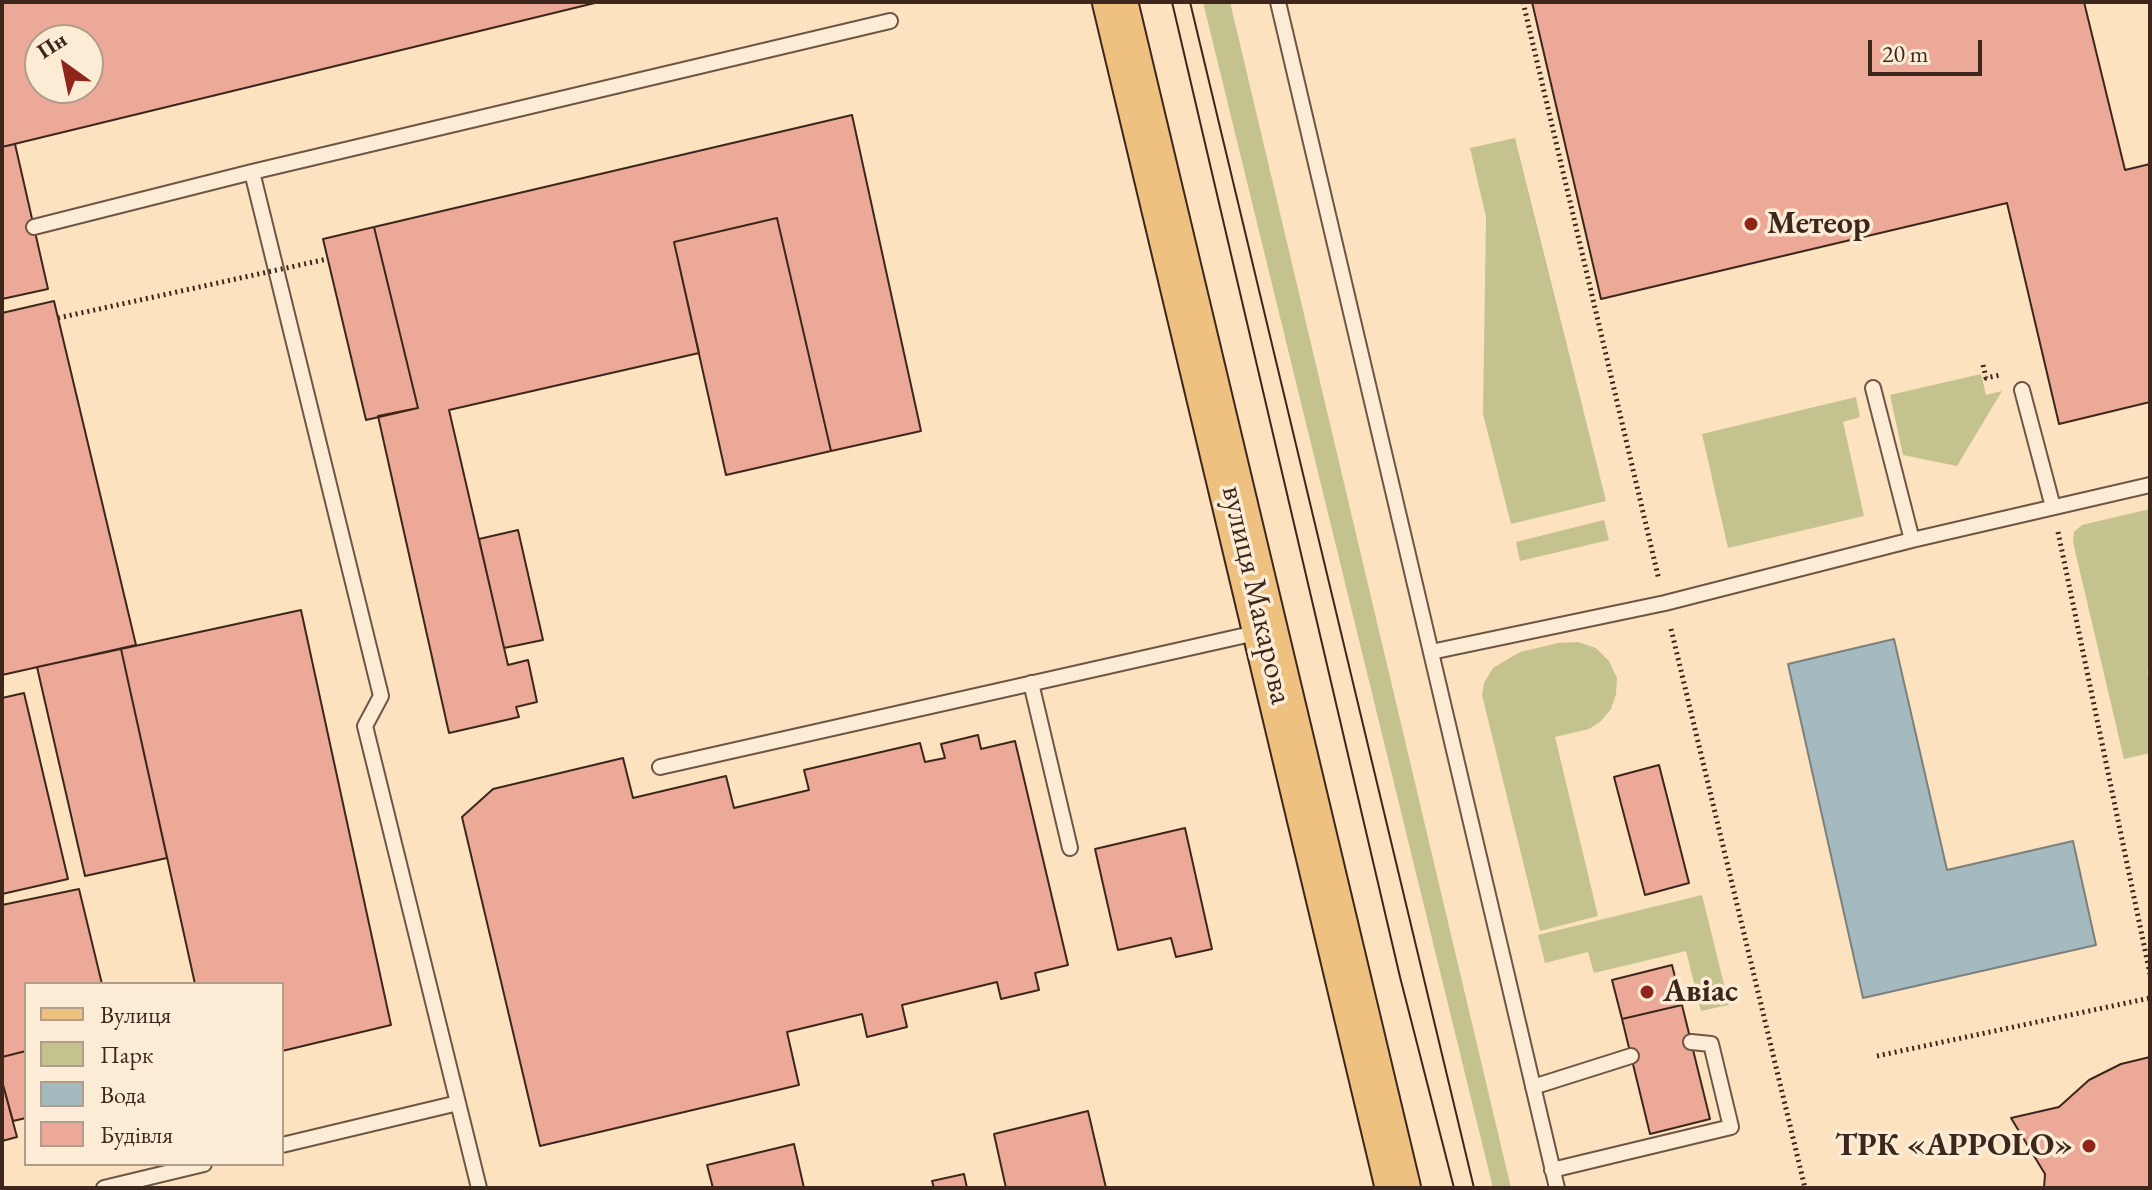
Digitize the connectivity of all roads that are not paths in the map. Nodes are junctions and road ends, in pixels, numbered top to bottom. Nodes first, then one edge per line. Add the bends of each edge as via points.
1 (1115, 2) edge
2 (1278, 2) edge
3 (890, 21) dead end
4 (252, 172) junction
5 (34, 227) dead end
6 (1873, 388) dead end
7 (2022, 390) dead end
8 (2150, 485) edge
9 (2053, 507) junction
10 (1912, 540) junction
11 (1265, 631) junction
12 (1431, 652) junction
13 (1031, 683) junction
14 (660, 767) dead end
15 (1070, 848) dead end
16 (1691, 1042) dead end
17 (1631, 1056) dead end
18 (1533, 1087) junction
19 (458, 1103) junction
20 (284, 1145) edge
21 (196, 1166) edge
22 (1552, 1170) junction
23 (104, 1188) edge
24 (479, 1188) edge
25 (1398, 1188) edge
26 (1557, 1188) edge

1 - 11 main road, вулиця Макарова
2 - 12 lane
3 - 4 lane
4 - 5 lane
4 - 19 lane via 381,696 365,726
6 - 10 lane
7 - 9 lane
8 - 9 lane
9 - 10 lane
10 - 12 lane via 1665,603
11 - 13 lane
11 - 25 main road, вулиця Макарова
12 - 18 lane
13 - 14 lane
13 - 15 lane
16 - 22 lane via 1711,1044 1731,1127
17 - 18 lane
18 - 22 lane
19 - 20 lane
19 - 24 lane
21 - 23 lane
22 - 26 lane

